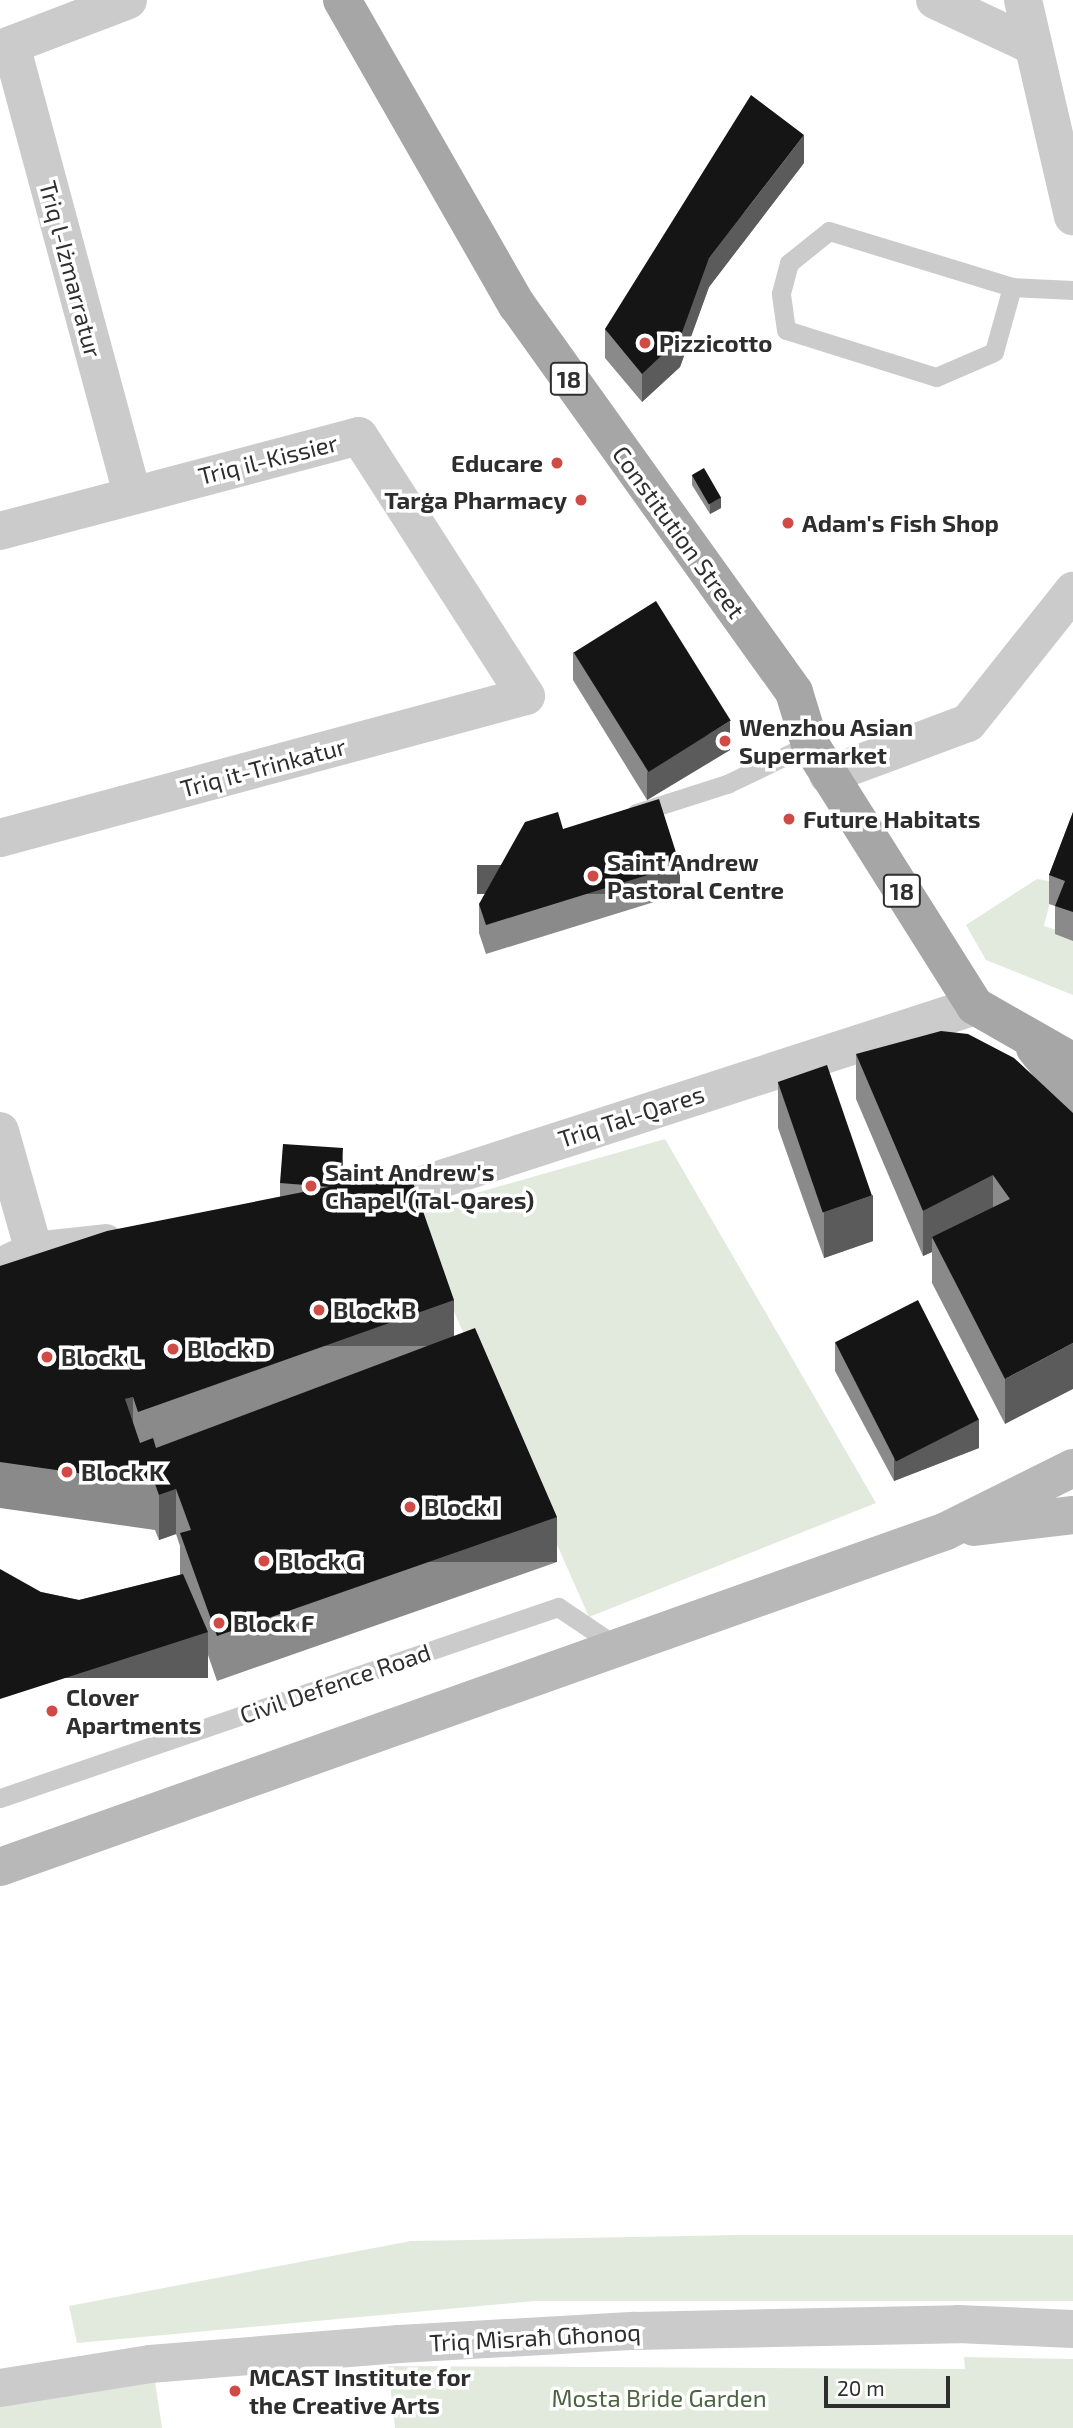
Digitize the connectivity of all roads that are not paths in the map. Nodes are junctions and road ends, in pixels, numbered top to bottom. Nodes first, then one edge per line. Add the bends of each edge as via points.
1 (128, 0) edge
2 (935, 0) edge
3 (1023, 0) edge
4 (346, 1) edge
5 (1033, 46) junction
6 (6, 47) edge
7 (1073, 216) edge
8 (1012, 287) junction
9 (1073, 290) edge
10 (132, 494) junction
11 (0, 531) edge
12 (1073, 591) edge
13 (526, 696) joint
14 (819, 760) junction
15 (616, 819) edge
16 (0, 838) edge
17 (975, 1006) junction
18 (1073, 1044) edge
19 (1033, 1045) junction
20 (1073, 1062) edge
21 (1073, 1095) edge
22 (0, 1131) edge
23 (338, 1220) edge
24 (145, 1239) edge
25 (34, 1251) junction
26 (0, 1267) edge
27 (1073, 1468) edge
28 (1073, 1515) edge
29 (946, 1531) junction
30 (621, 1649) junction
31 (0, 1798) edge
32 (0, 1867) edge
33 (1073, 2329) edge
34 (0, 2388) edge

1 - 6 street
2 - 5 street
3 - 5 street
4 - 14 main road, Constitution Street / 18 via 517,305 794,692
5 - 7 street
6 - 10 street, Triq l-Iżmarratur
8 - 8 lane via 993,352 936,377 786,330 781,293 789,263 829,231
8 - 9 lane
10 - 11 street, Triq il-Kissier
10 - 13 street, Triq il-Kissier via 359,436
12 - 14 street via 968,723
13 - 16 street, Triq it-Trinkatur
14 - 15 lane
14 - 17 main road, Constitution Street / 18
17 - 19 main road, Constitution Street / 18
17 - 23 street, Triq Tal-Qares via 375,1197
18 - 19 street
19 - 20 main road, Constitution Street / 18
19 - 21 main road, Constitution Street / 18
22 - 25 street
24 - 25 street
25 - 26 street
27 - 29 main road
28 - 29 main road
29 - 30 main road
30 - 31 lane, Civil Defence Road via 558,1607
30 - 32 main road
33 - 34 street, Triq Misraħ Għonoq via 931,2325 427,2342 150,2364

